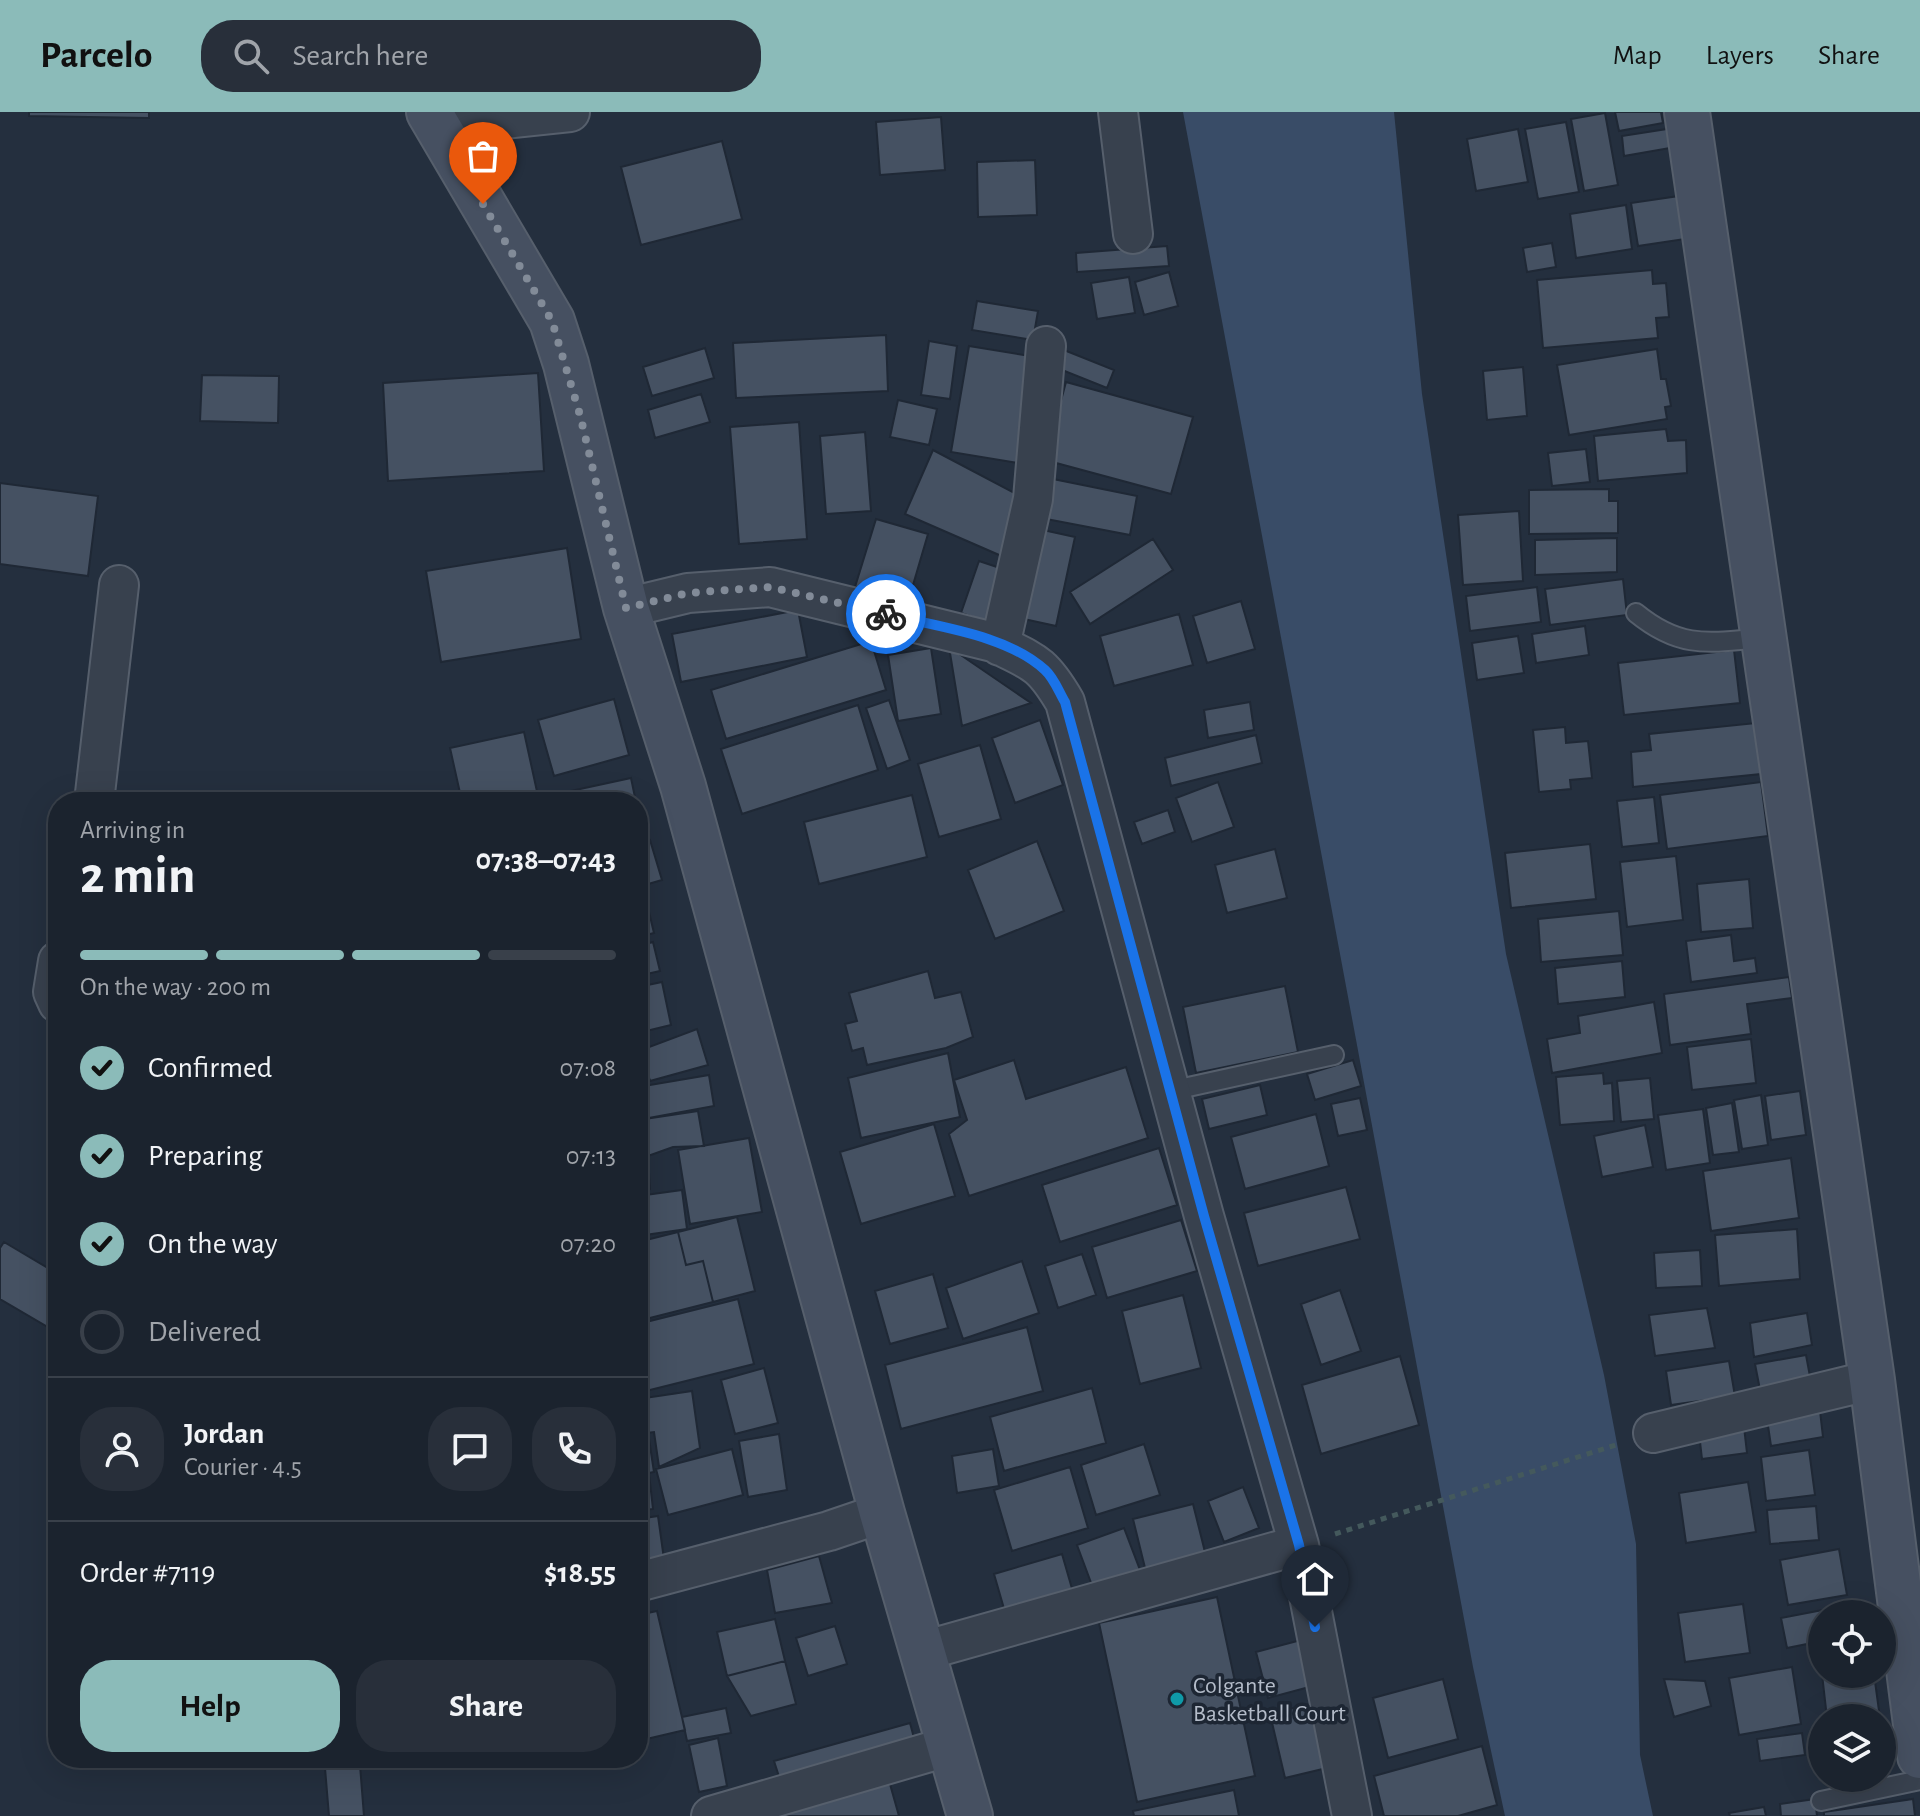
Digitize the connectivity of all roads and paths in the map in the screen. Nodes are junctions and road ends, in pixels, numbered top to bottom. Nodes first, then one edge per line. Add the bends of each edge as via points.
1 (570, 112) edge
2 (1118, 112) edge
3 (1687, 112) edge
4 (434, 119) edge
5 (1133, 234) dead end
6 (1046, 346) dead end
7 (119, 585) dead end
8 (626, 608) junction
9 (1636, 613) dead end
10 (1762, 638) junction
11 (1000, 646) junction
12 (95, 792) edge
13 (1334, 1055) dead end
14 (1170, 1091) junction
15 (1872, 1380) junction
16 (1642, 1436) joint
17 (882, 1513) junction
18 (1376, 1520) dead end
19 (1299, 1545) junction
20 (648, 1579) edge
21 (923, 1651) junction
22 (950, 1746) junction
23 (1920, 1756) edge
24 (1920, 1780) edge
25 (1821, 1801) dead end
26 (711, 1816) edge
27 (970, 1816) edge
28 (1352, 1816) edge

1 - 4 street
2 - 5 street
3 - 10 main road
4 - 8 main road via 552,321
6 - 11 street via 1033,499
7 - 12 street
8 - 11 street via 688,593 770,587
8 - 17 main road via 687,800
9 - 10 lane via 1669,637 1690,643
10 - 15 main road
11 - 14 street via 1048,672 1065,702
13 - 14 lane
14 - 19 street
15 - 16 street
15 - 23 main road
16 - 18 path
17 - 20 street
17 - 21 main road
19 - 21 street
19 - 28 street
21 - 22 main road
22 - 26 street
22 - 27 main road
24 - 25 lane

